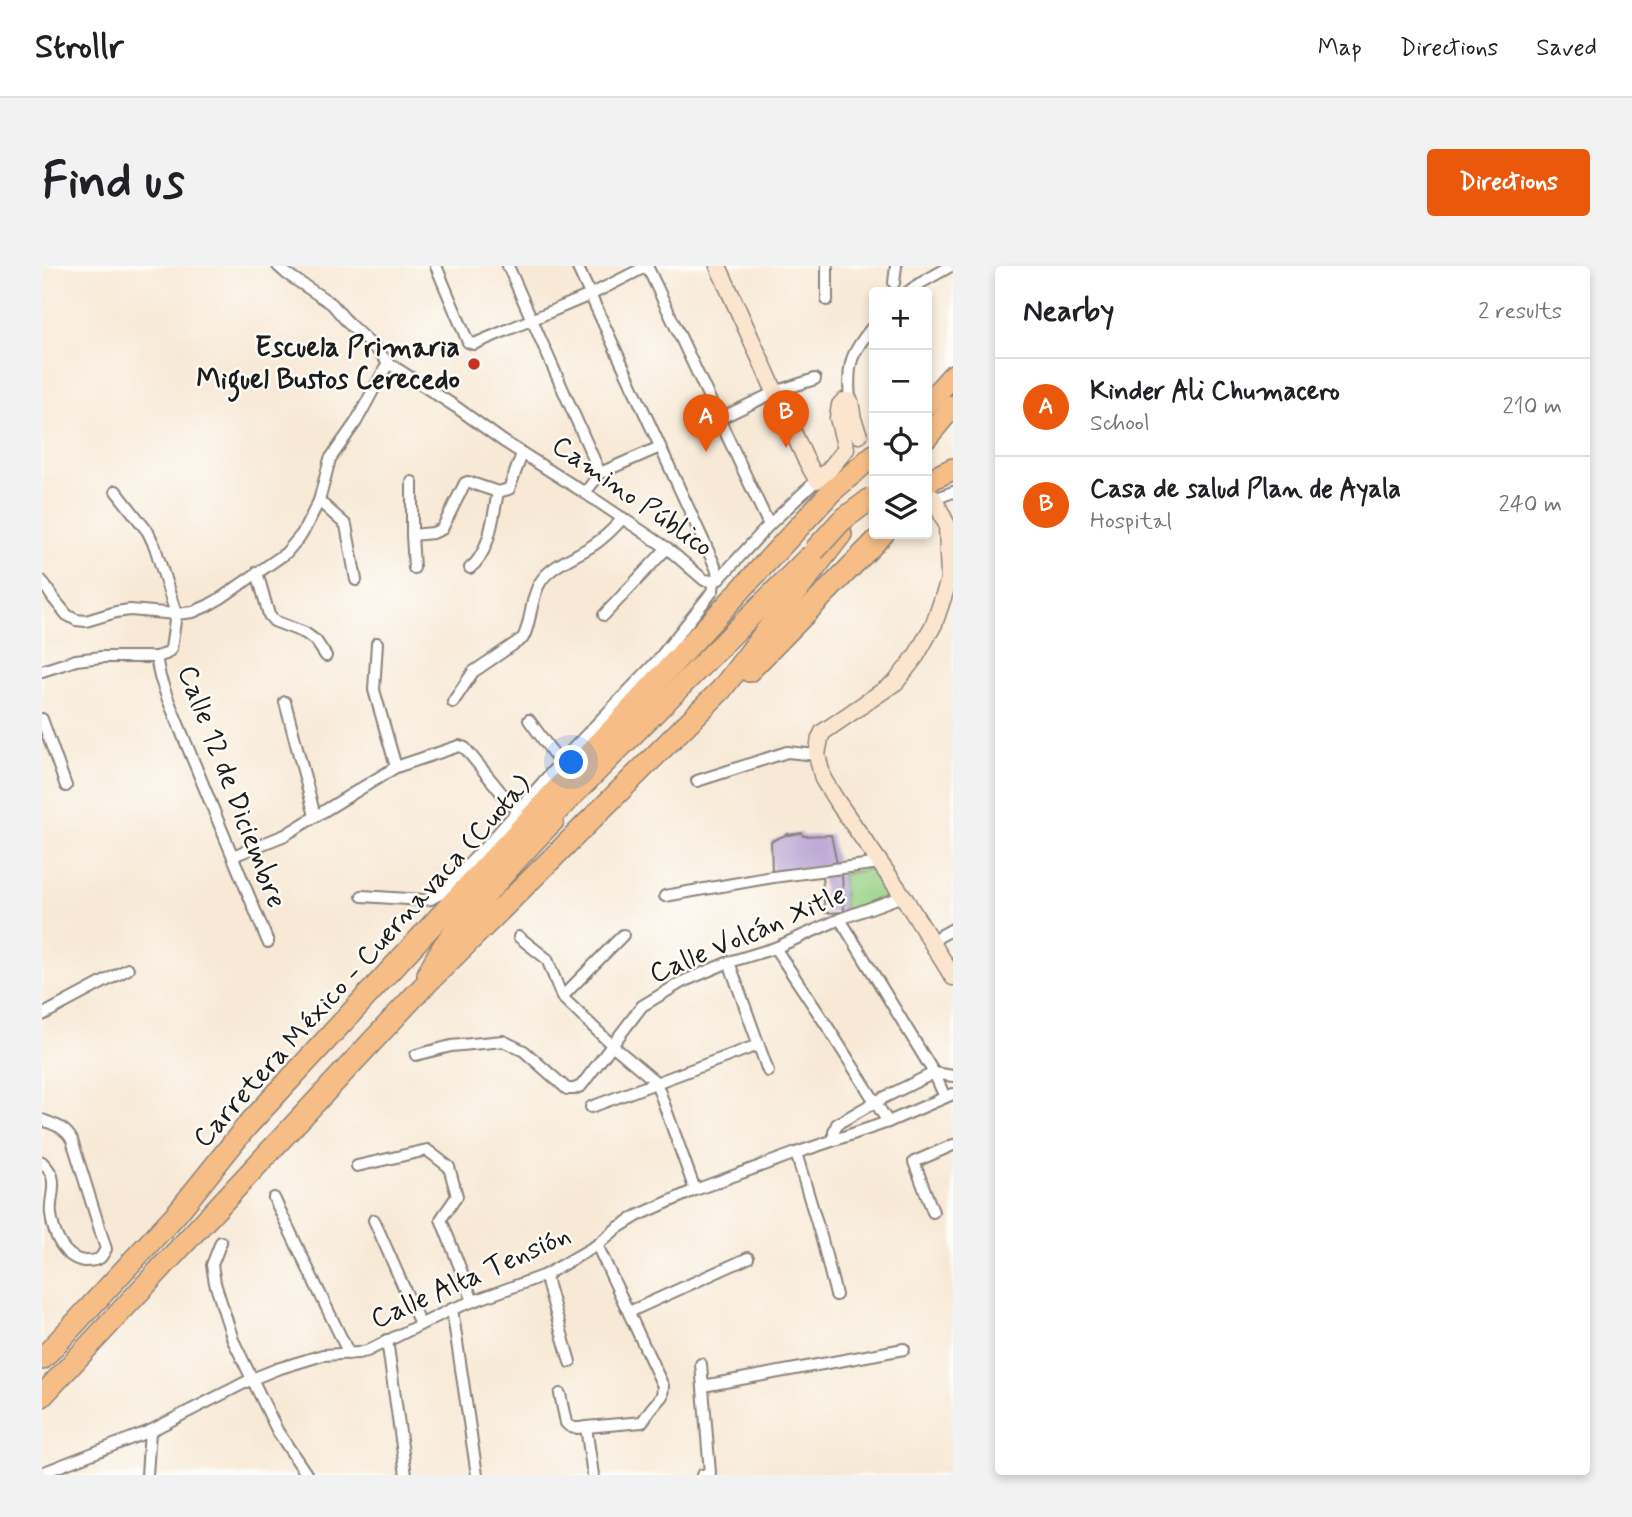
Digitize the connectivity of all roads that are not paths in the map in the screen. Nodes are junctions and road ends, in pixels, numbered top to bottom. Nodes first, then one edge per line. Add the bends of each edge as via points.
1 (278, 266) edge
2 (436, 266) edge
3 (508, 266) edge
4 (577, 266) edge
5 (647, 266) edge
6 (718, 266) edge
7 (827, 266) edge
8 (896, 266) edge
9 (951, 266) edge
10 (894, 283) dead end
11 (915, 287) edge
12 (590, 295) junction
13 (827, 300) dead end
14 (532, 320) junction
15 (869, 332) edge
16 (388, 363) junction
17 (953, 374) edge
18 (815, 379) dead end
19 (775, 392) junction
20 (932, 398) edge
21 (850, 401) junction
22 (953, 406) edge
23 (719, 419) junction
24 (932, 431) edge
25 (859, 435) dead end
26 (660, 447) junction
27 (522, 454) junction
28 (953, 454) edge
29 (869, 459) edge
30 (932, 464) edge
31 (953, 469) edge
32 (600, 473) junction
33 (817, 480) junction
34 (412, 482) dead end
35 (932, 489) edge
36 (116, 491) dead end
37 (498, 492) junction
38 (932, 492) edge
39 (953, 492) edge
40 (585, 493) junction
41 (932, 496) edge
42 (869, 500) edge
43 (319, 501) junction
44 (869, 501) edge
45 (869, 514) edge
46 (623, 518) junction
47 (950, 521) edge
48 (769, 525) junction
49 (412, 535) junction
50 (878, 539) edge
51 (667, 548) junction
52 (414, 568) dead end
53 (470, 568) dead end
54 (257, 572) junction
55 (356, 580) dead end
56 (716, 580) junction
57 (42, 581) edge
58 (951, 582) edge
59 (176, 614) junction
60 (604, 615) dead end
61 (377, 643) dead end
62 (326, 656) dead end
63 (156, 657) junction
64 (42, 671) edge
65 (721, 690) junction
66 (285, 702) dead end
67 (453, 702) dead end
68 (42, 719) edge
69 (529, 720) dead end
70 (667, 745) junction
71 (628, 746) junction
72 (817, 755) junction
73 (559, 763) junction
74 (396, 767) junction
75 (697, 781) dead end
76 (66, 786) dead end
77 (517, 812) junction
78 (315, 816) junction
79 (233, 856) junction
80 (880, 863) junction
81 (362, 895) dead end
82 (665, 896) dead end
83 (902, 896) junction
84 (840, 919) junction
85 (953, 929) edge
86 (623, 935) dead end
87 (519, 937) dead end
88 (931, 940) junction
89 (268, 942) dead end
90 (775, 948) junction
91 (729, 962) junction
92 (128, 969) dead end
93 (953, 977) edge
94 (421, 989) junction
95 (562, 997) junction
96 (42, 1015) edge
97 (612, 1045) junction
98 (758, 1045) junction
99 (416, 1055) dead end
100 (768, 1071) dead end
101 (934, 1073) junction
102 (953, 1076) edge
103 (656, 1082) junction
104 (949, 1096) edge
105 (875, 1102) junction
106 (591, 1107) dead end
107 (42, 1120) edge
108 (888, 1122) junction
109 (834, 1140) junction
110 (953, 1145) edge
111 (796, 1153) junction
112 (42, 1163) edge
113 (357, 1166) dead end
114 (695, 1190) junction
115 (274, 1198) dead end
116 (178, 1212) junction
117 (933, 1212) dead end
118 (374, 1220) dead end
119 (221, 1242) dead end
120 (597, 1245) junction
121 (748, 1258) dead end
122 (545, 1275) junction
123 (836, 1295) dead end
124 (473, 1301) junction
125 (452, 1309) junction
126 (629, 1312) junction
127 (420, 1324) junction
128 (387, 1340) junction
129 (904, 1349) dead end
130 (349, 1354) junction
131 (42, 1359) edge
132 (570, 1362) dead end
133 (701, 1364) dead end
134 (252, 1378) junction
135 (703, 1386) junction
136 (560, 1394) dead end
137 (42, 1396) edge
138 (586, 1427) junction
139 (150, 1431) junction
140 (42, 1473) edge
141 (148, 1475) edge
142 (307, 1475) edge
143 (406, 1475) edge
144 (477, 1475) edge
145 (593, 1475) edge
146 (702, 1475) edge

1 - 16 street, Camino Público via 332,304
2 - 14 street via 468,342 483,341
3 - 14 street
4 - 12 street
5 - 12 street
5 - 23 street
6 - 19 street
7 - 13 street
8 - 10 street
9 - 11 street
12 - 14 street
12 - 26 street
14 - 32 street
15 - 21 street via 849,365
16 - 27 street, Camino Público
16 - 43 street via 330,459
17 - 20 highway
18 - 19 street
19 - 23 street
19 - 33 street
21 - 25 street
21 - 33 street, Camino Público via 840,405 838,418 846,449
22 - 24 highway
23 - 48 street
26 - 32 street
26 - 56 street via 718,573
27 - 37 street via 509,489
27 - 40 street, Camino Público
28 - 30 highway
29 - 116 highway, Carretera México - Cuernavaca (Cuota) via 831,492 255,1117
31 - 35 highway
32 - 40 street
33 - 48 street, Camino Público
34 - 49 street
36 - 59 street via 148,532
37 - 49 street via 465,483 442,529
37 - 53 street via 486,546
38 - 39 street
40 - 46 street, Camino Público
41 - 47 street
42 - 116 highway, bridge via 841,521 522,846 260,1133
43 - 54 street via 286,553
43 - 55 street via 346,525
44 - 65 highway, Carretera México - Cuernavaca (Cuota)
45 - 71 highway via 824,552
46 - 51 street, Camino Público
46 - 67 street via 600,541 551,571 541,582 523,638 473,672
47 - 58 street
48 - 56 street, Camino Público
49 - 52 street
50 - 65 highway via 742,678
51 - 56 street, Camino Público via 704,580
51 - 60 street
54 - 59 street via 207,606
54 - 62 street via 269,615 305,633
56 - 73 street via 708,597 657,661
57 - 59 street via 76,620 130,610
58 - 72 street via 934,624 896,682 823,732
59 - 63 street, Calle 12 de Diciembre via 171,649
61 - 74 street via 373,683
63 - 64 street via 76,660
63 - 79 street, Calle 12 de Diciembre via 167,697
65 - 70 highway, Carretera México - Cuernavaca (Cuota)
66 - 78 street
68 - 76 street
69 - 73 street
70 - 71 highway
70 - 94 highway, Carretera México - Cuernavaca (Cuota)
71 - 94 highway via 530,843 449,937
72 - 75 street via 787,752
72 - 80 street via 823,779
73 - 77 street
74 - 77 street via 459,746 465,748
74 - 78 street
77 - 81 street via 431,899
78 - 79 street via 285,835
79 - 89 street, Calle 12 de Diciembre
80 - 82 street
80 - 83 street
83 - 84 street, Calle Volcán Xitle
83 - 88 street
84 - 90 street, Calle Volcán Xitle
84 - 101 street
85 - 88 street
86 - 95 street
87 - 95 street via 547,959
88 - 93 street
90 - 91 street, Calle Volcán Xitle
90 - 105 street
91 - 97 street, Calle Volcán Xitle via 642,1006
91 - 98 street
92 - 96 street
94 - 137 highway, Carretera México - Cuernavaca (Cuota)
95 - 97 street
97 - 99 street, Calle Volcán Xitle via 574,1089 567,1089 524,1051 503,1041
97 - 103 street
98 - 100 street
98 - 103 street
101 - 102 street
101 - 104 street
101 - 105 street
103 - 106 street
103 - 114 street
104 - 108 street, Calle Alta Tensión
105 - 108 street
105 - 109 street via 837,1124
107 - 112 street via 60,1126 72,1140 106,1249 100,1258 88,1262 64,1250 51,1216 51,1175
108 - 109 street, Calle Alta Tensión
109 - 111 street, Calle Alta Tensión
110 - 117 street via 914,1162
111 - 114 street, Calle Alta Tensión
111 - 123 street
113 - 124 street via 427,1150 449,1167 457,1196 441,1219
114 - 120 street, Calle Alta Tensión via 637,1216
115 - 130 street
116 - 131 highway, Carretera México - Cuernavaca (Cuota)
118 - 127 street
119 - 134 street via 212,1265 215,1283 233,1340
120 - 122 street, Calle Alta Tensión
120 - 126 street
121 - 126 street
122 - 124 street, Calle Alta Tensión
122 - 132 street
124 - 125 street, Calle Alta Tensión
125 - 127 street, Calle Alta Tensión
125 - 144 street
126 - 138 street via 663,1386 662,1396 642,1422
127 - 128 street, Calle Alta Tensión
128 - 130 street, Calle Alta Tensión
128 - 143 street
129 - 135 street
130 - 134 street, Calle Alta Tensión via 302,1360
133 - 135 street
134 - 139 street, Calle Alta Tensión
134 - 142 street via 278,1432
135 - 146 street via 710,1473
136 - 138 street via 569,1427
138 - 145 street
139 - 140 street, Calle Alta Tensión
139 - 141 street

